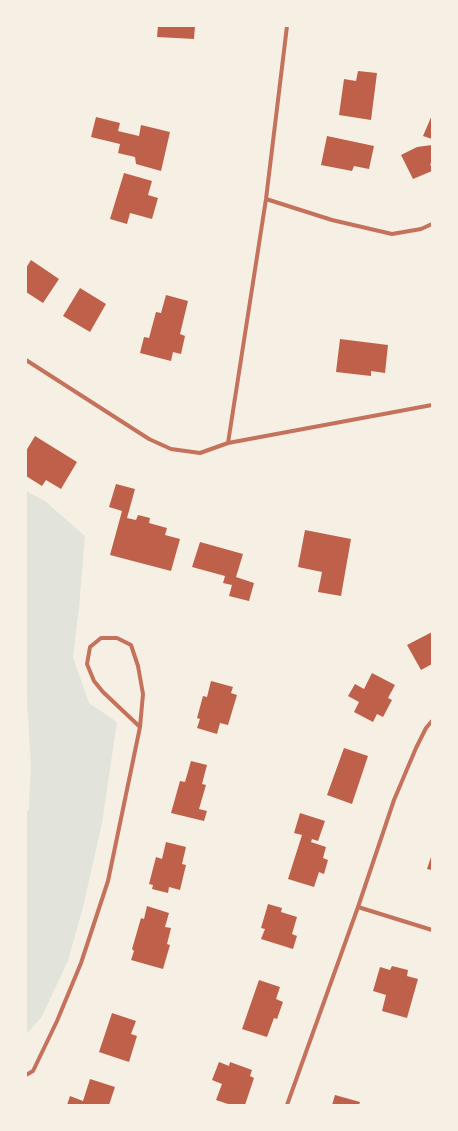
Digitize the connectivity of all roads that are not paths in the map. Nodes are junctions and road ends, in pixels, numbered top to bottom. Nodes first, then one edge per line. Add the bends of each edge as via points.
1 (287, 26) edge
2 (266, 199) junction
3 (432, 224) edge
4 (26, 360) edge
5 (432, 405) edge
6 (228, 443) junction
7 (432, 721) edge
8 (140, 727) junction
9 (358, 907) junction
10 (432, 930) edge
11 (26, 1075) edge
12 (287, 1105) edge

1 - 2 street
2 - 3 street via 332,220 392,234 421,229
2 - 6 street
4 - 6 street via 149,439 171,449 200,453
5 - 6 street
7 - 9 street via 419,742 394,800
8 - 8 street via 94,681 87,664 90,647 101,638 117,638 131,645 143,694
8 - 11 street via 108,881 81,963 57,1021 34,1071
9 - 10 street
9 - 12 street

